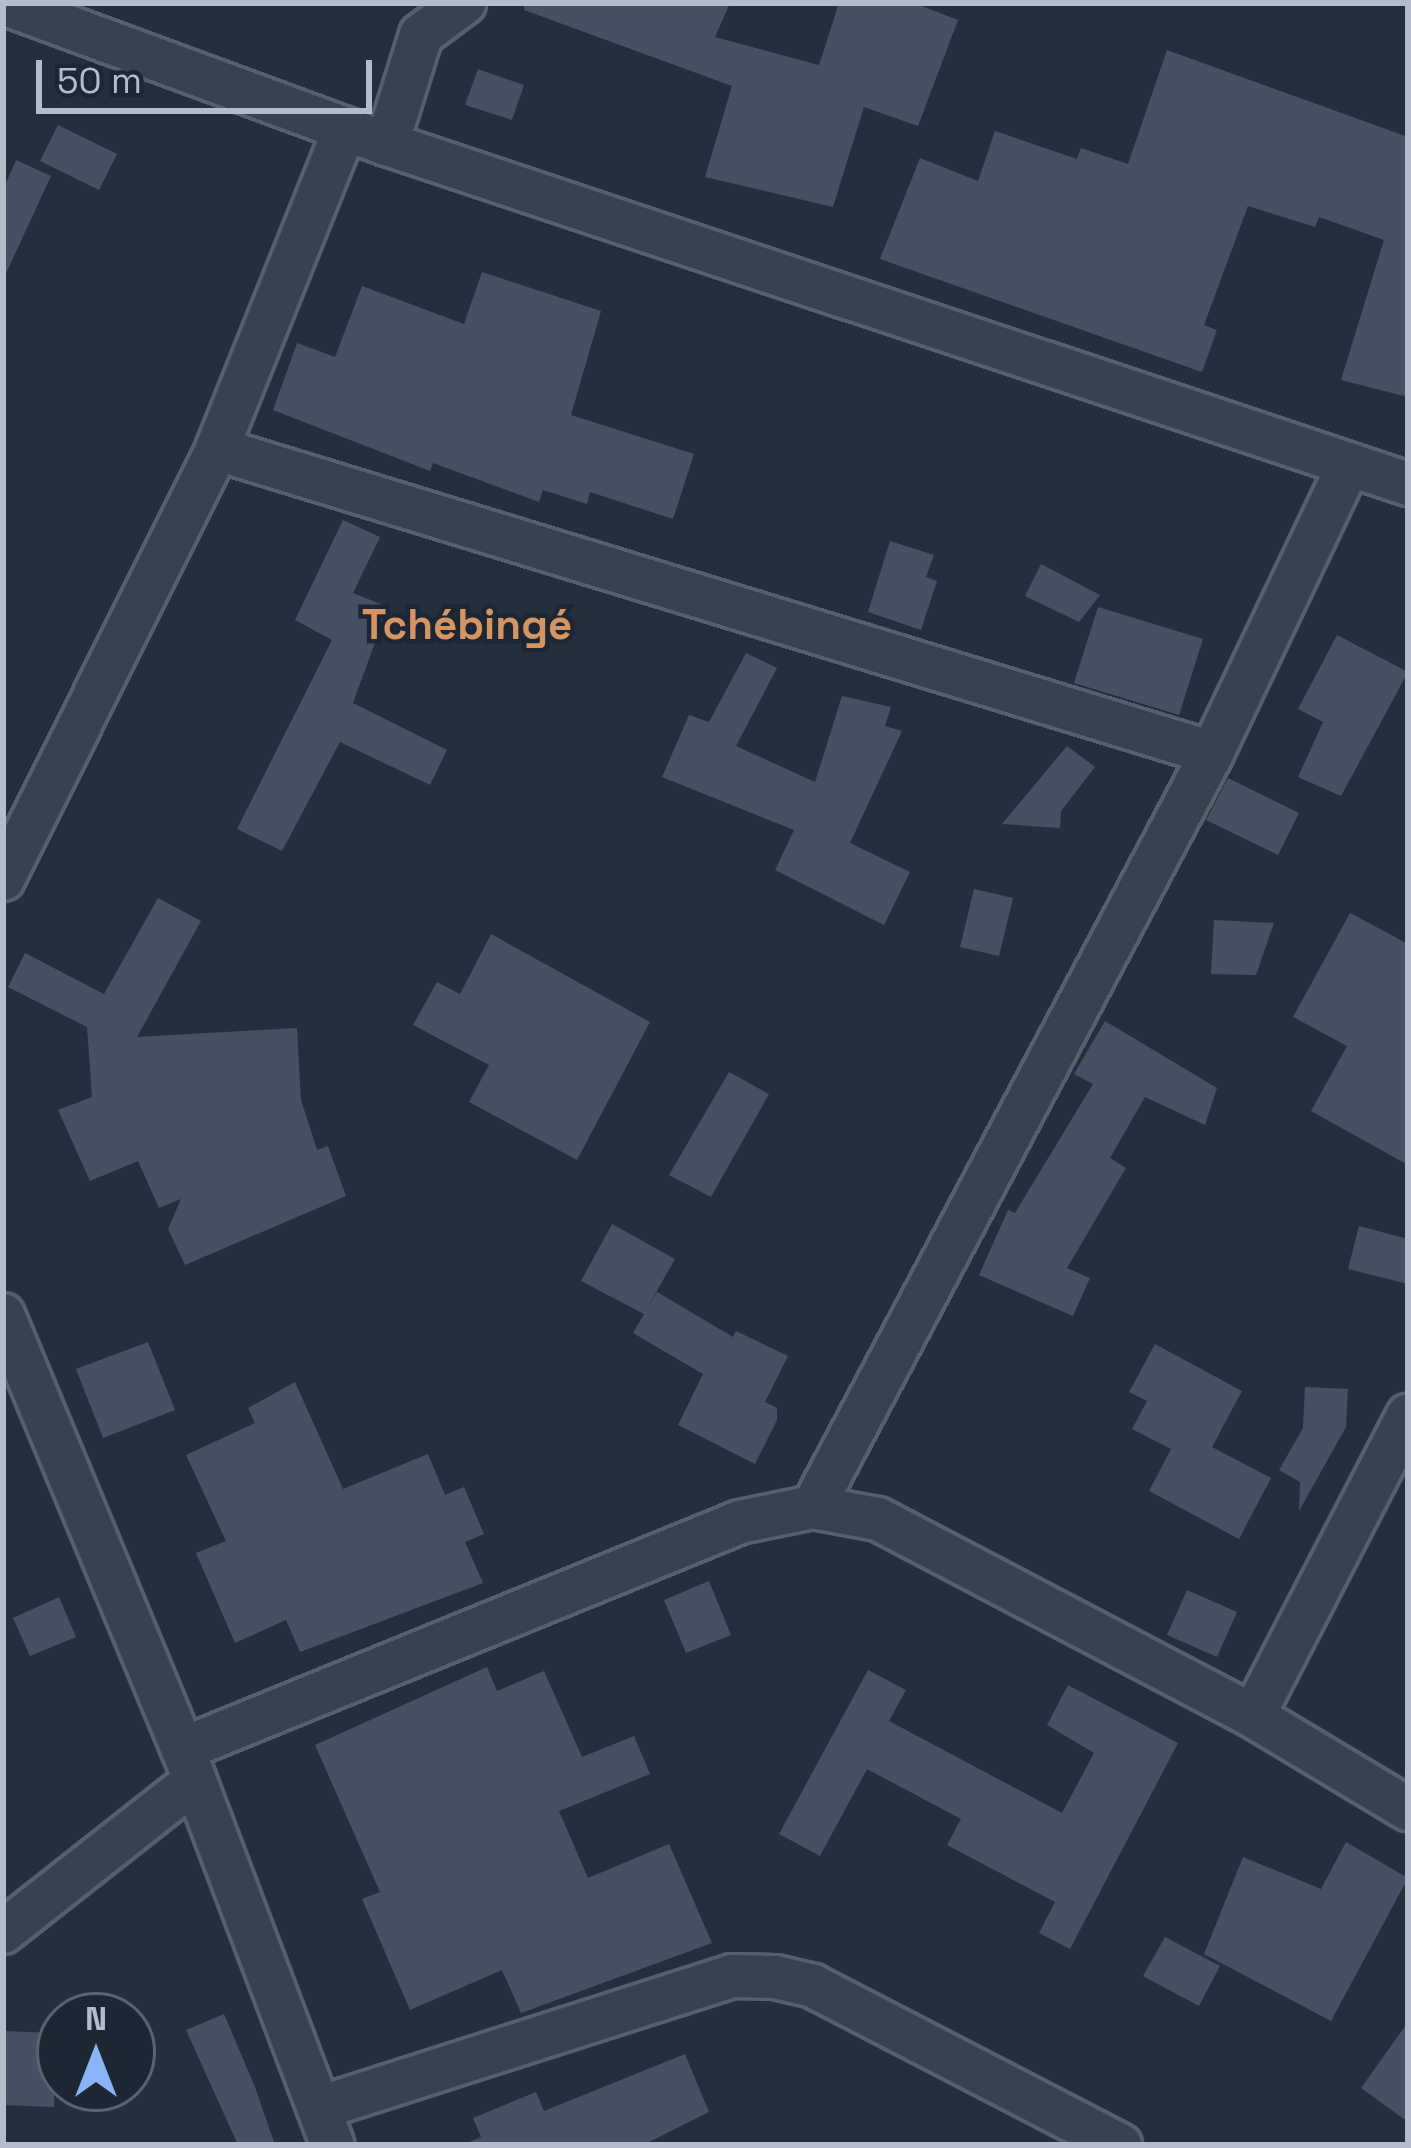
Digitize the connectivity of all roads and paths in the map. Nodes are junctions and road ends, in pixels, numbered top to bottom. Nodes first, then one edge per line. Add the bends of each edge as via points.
1 (3, 3) edge
2 (464, 3) edge
3 (345, 129) junction
4 (388, 144) junction
5 (217, 449) junction
6 (1349, 465) junction
7 (1408, 484) edge
8 (1212, 753) junction
9 (3, 879) edge
10 (3, 1315) edge
11 (1408, 1416) edge
12 (813, 1508) junction
13 (1253, 1716) junction
14 (189, 1765) junction
15 (1408, 1808) edge
16 (3, 1932) edge
17 (326, 2126) edge
18 (1120, 2145) edge

1 - 3 street
2 - 4 street via 422,35
3 - 4 street
3 - 5 street
4 - 6 street
5 - 8 street
5 - 9 street
6 - 7 street
6 - 8 street
8 - 12 street
10 - 14 street
11 - 13 street
12 - 13 street via 878,1519
12 - 14 street via 740,1522
13 - 15 street
14 - 16 street
14 - 17 street
17 - 18 street via 732,1976 775,1977 813,1986

